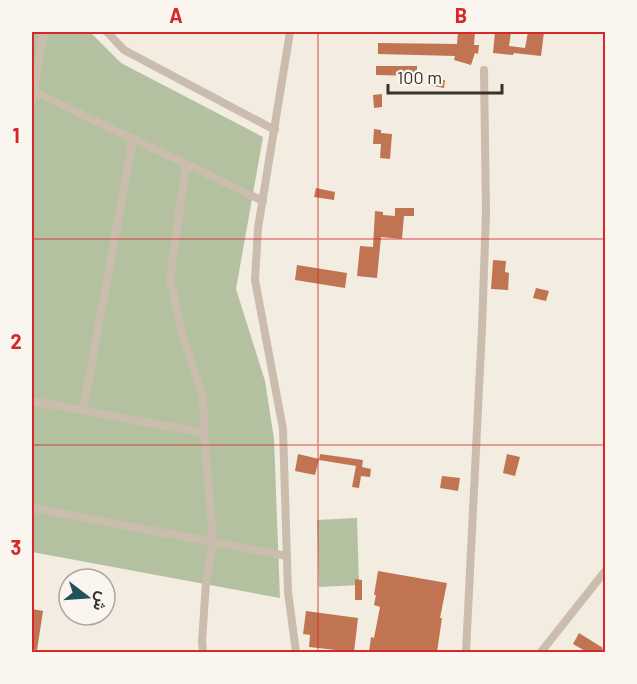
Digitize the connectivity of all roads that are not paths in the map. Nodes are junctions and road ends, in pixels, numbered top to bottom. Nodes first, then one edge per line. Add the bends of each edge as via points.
1 (44, 32) edge
2 (107, 32) edge
3 (290, 32) edge
4 (484, 70) dead end
5 (32, 96) edge
6 (275, 130) junction
7 (133, 139) junction
8 (186, 165) junction
9 (263, 201) junction
10 (32, 401) edge
11 (83, 411) junction
12 (204, 433) junction
13 (32, 508) edge
14 (213, 542) junction
15 (286, 556) junction
16 (606, 570) edge
17 (203, 652) edge
18 (296, 652) edge
19 (466, 652) edge
20 (541, 652) edge

1 - 5 street
2 - 6 street via 124,50
3 - 6 street
4 - 19 street via 486,213
5 - 7 street
6 - 9 street
7 - 8 street
7 - 11 street
8 - 9 street
8 - 12 street via 170,278 180,326 203,398
9 - 15 street via 255,280 283,429
10 - 11 street
11 - 12 street
12 - 14 street
13 - 14 street
14 - 15 street
14 - 17 street via 206,582
15 - 18 street
16 - 20 street

